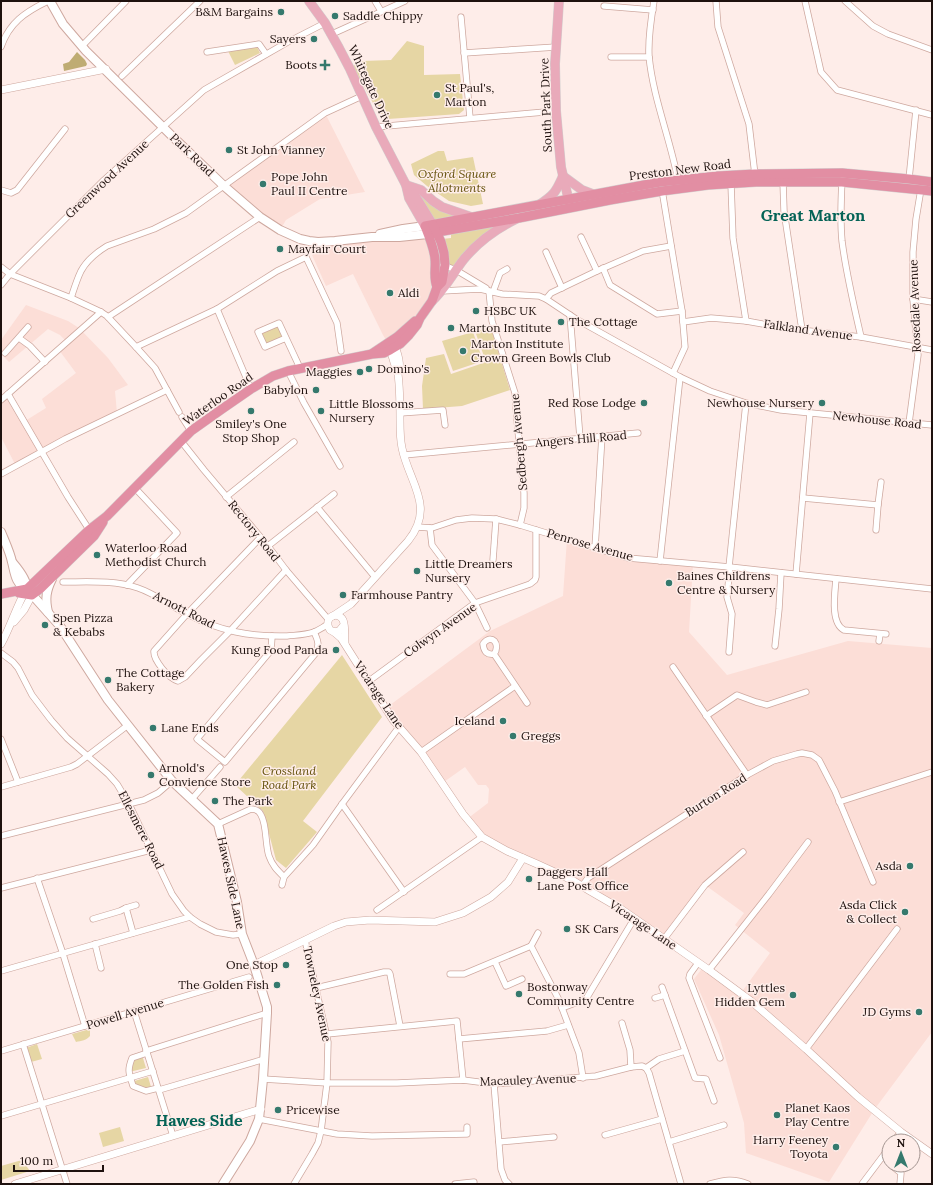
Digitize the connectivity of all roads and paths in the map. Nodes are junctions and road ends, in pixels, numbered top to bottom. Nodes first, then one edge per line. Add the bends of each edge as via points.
1 (49, 1) edge
2 (126, 1) edge
3 (200, 1) edge
4 (309, 1) edge
5 (375, 1) edge
6 (405, 1) edge
7 (559, 1) edge
8 (654, 1) edge
9 (716, 1) edge
10 (805, 1) edge
11 (845, 1) edge
12 (604, 6) dead end
13 (653, 10) junction
14 (381, 11) junction
15 (461, 17) dead end
16 (325, 24) junction
17 (332, 34) junction
18 (82, 46) junction
19 (556, 47) junction
20 (1, 48) edge
21 (932, 50) edge
22 (207, 52) dead end
23 (464, 53) junction
24 (266, 54) junction
25 (611, 57) dead end
26 (649, 57) junction
27 (106, 69) junction
28 (122, 76) dead end
29 (1, 90) edge
30 (362, 96) junction
31 (916, 110) junction
32 (556, 111) junction
33 (932, 115) edge
34 (470, 118) junction
35 (376, 126) junction
36 (163, 127) junction
37 (65, 129) dead end
38 (563, 176) junction
39 (755, 178) junction
40 (842, 178) junction
41 (909, 179) junction
42 (678, 180) junction
43 (783, 182) junction
44 (932, 182) edge
45 (731, 184) junction
46 (406, 185) junction
47 (224, 186) junction
48 (661, 187) junction
49 (921, 189) junction
50 (1, 190) edge
51 (932, 191) edge
52 (595, 195) junction
53 (569, 204) junction
54 (538, 205) junction
55 (260, 218) junction
56 (474, 218) junction
57 (519, 218) junction
58 (431, 229) junction
59 (581, 237) dead end
60 (671, 246) junction
61 (546, 252) dead end
62 (440, 265) junction
63 (1, 267) edge
64 (507, 269) dead end
65 (456, 270) junction
66 (600, 270) junction
67 (10, 274) junction
68 (1, 285) edge
69 (562, 288) junction
70 (439, 289) junction
71 (491, 291) junction
72 (71, 298) junction
73 (546, 299) junction
74 (913, 299) junction
75 (932, 302) edge
76 (217, 309) junction
77 (682, 311) junction
78 (101, 312) junction
79 (570, 315) junction
80 (108, 318) junction
81 (746, 321) junction
82 (683, 322) junction
83 (28, 327) dead end
84 (802, 330) junction
85 (861, 337) junction
86 (19, 338) junction
87 (286, 338) junction
88 (392, 345) junction
89 (136, 347) junction
90 (916, 348) junction
91 (932, 350) edge
92 (341, 351) dead end
93 (5, 353) dead end
94 (45, 362) junction
95 (300, 368) junction
96 (288, 371) junction
97 (673, 373) junction
98 (680, 377) junction
99 (251, 389) junction
100 (167, 390) junction
101 (8, 394) junction
102 (1, 400) edge
103 (746, 403) junction
104 (400, 413) junction
105 (810, 413) junction
106 (910, 423) junction
107 (444, 425) dead end
108 (932, 425) edge
109 (191, 431) junction
110 (638, 433) dead end
111 (602, 436) junction
112 (580, 438) junction
113 (181, 441) junction
114 (294, 442) dead end
115 (519, 444) junction
116 (43, 452) junction
117 (404, 455) junction
118 (340, 466) dead end
119 (1, 474) edge
120 (881, 482) dead end
121 (135, 488) junction
122 (334, 494) dead end
123 (226, 497) junction
124 (803, 498) junction
125 (878, 505) junction
126 (317, 507) junction
127 (496, 519) junction
128 (520, 525) junction
129 (417, 527) junction
130 (430, 528) junction
131 (536, 530) junction
132 (876, 530) dead end
133 (1, 532) edge
134 (91, 533) junction
135 (260, 538) junction
136 (268, 546) junction
137 (595, 548) junction
138 (493, 560) dead end
139 (660, 561) junction
140 (729, 567) junction
141 (286, 570) junction
142 (781, 573) junction
143 (796, 574) junction
144 (54, 575) junction
145 (375, 577) junction
146 (836, 579) junction
147 (62, 582) dead end
148 (127, 585) junction
149 (932, 589) edge
150 (28, 592) junction
151 (1, 594) edge
152 (351, 604) junction
153 (475, 604) junction
154 (48, 613) junction
155 (187, 614) junction
156 (330, 620) junction
157 (344, 623) junction
158 (487, 628) dead end
159 (230, 631) junction
160 (314, 632) junction
161 (334, 632) junction
162 (272, 636) junction
163 (879, 641) dead end
164 (1, 644) edge
165 (775, 646) dead end
166 (347, 648) junction
167 (729, 652) dead end
168 (1, 653) edge
169 (494, 654) dead end
170 (672, 667) dead end
171 (369, 681) junction
172 (516, 686) junction
173 (806, 692) dead end
174 (527, 703) dead end
175 (706, 716) junction
176 (128, 725) junction
177 (399, 727) junction
178 (1, 739) edge
179 (420, 752) junction
180 (87, 756) junction
181 (220, 767) dead end
182 (932, 772) edge
183 (747, 775) junction
184 (172, 781) junction
185 (18, 782) junction
186 (1, 787) edge
187 (192, 799) junction
188 (839, 802) junction
189 (129, 804) junction
190 (342, 804) junction
191 (218, 824) junction
192 (1, 836) edge
193 (482, 837) junction
194 (808, 842) dead end
195 (151, 850) junction
196 (743, 852) dead end
197 (523, 858) junction
198 (284, 877) junction
199 (38, 878) junction
200 (873, 882) dead end
201 (282, 885) dead end
202 (582, 886) junction
203 (1, 888) edge
204 (404, 892) junction
205 (136, 905) dead end
206 (126, 908) junction
207 (377, 910) dead end
208 (190, 917) junction
209 (93, 919) dead end
210 (634, 919) junction
211 (896, 929) dead end
212 (133, 933) junction
213 (538, 933) dead end
214 (242, 934) junction
215 (664, 939) junction
216 (305, 940) junction
217 (95, 944) junction
218 (531, 946) junction
219 (63, 954) junction
220 (495, 962) junction
221 (698, 963) junction
222 (254, 965) junction
223 (101, 968) dead end
224 (709, 970) junction
225 (1, 971) edge
226 (450, 974) dead end
227 (249, 977) dead end
228 (522, 979) dead end
229 (662, 987) dead end
230 (316, 988) junction
231 (665, 995) junction
232 (655, 998) dead end
233 (562, 1008) junction
234 (134, 1011) junction
235 (267, 1013) junction
236 (622, 1023) dead end
237 (568, 1025) junction
238 (85, 1026) junction
239 (400, 1026) junction
240 (327, 1034) junction
241 (459, 1039) junction
242 (23, 1044) junction
243 (806, 1049) junction
244 (1, 1051) edge
245 (685, 1051) junction
246 (147, 1052) junction
247 (720, 1058) dead end
248 (265, 1059) junction
249 (631, 1067) junction
250 (646, 1068) junction
251 (153, 1071) junction
252 (130, 1077) junction
253 (583, 1078) junction
254 (263, 1080) junction
255 (463, 1080) junction
256 (327, 1083) junction
257 (494, 1084) junction
258 (158, 1089) junction
259 (714, 1101) dead end
260 (42, 1104) junction
261 (260, 1109) junction
262 (1, 1116) edge
263 (259, 1120) junction
264 (662, 1120) junction
265 (724, 1125) dead end
266 (467, 1127) dead end
267 (321, 1131) junction
268 (901, 1132) joint
269 (173, 1136) junction
270 (605, 1136) dead end
271 (554, 1137) dead end
272 (498, 1142) junction
273 (669, 1142) junction
274 (932, 1154) edge
275 (881, 1159) edge
276 (62, 1170) junction
277 (901, 1173) edge
278 (474, 1182) dead end
279 (17, 1184) edge
280 (67, 1184) edge
281 (223, 1184) edge
282 (294, 1184) edge
283 (455, 1184) edge
284 (509, 1184) edge
285 (681, 1184) edge
286 (710, 1184) edge
287 (748, 1184) edge
288 (862, 1184) edge
289 (900, 1184) edge

1 - 18 main road, Park Road via 63,24
1 - 20 street via 19,18
2 - 18 street
3 - 28 street
4 - 16 main road, Whitegate Drive
5 - 14 street
6 - 14 street
7 - 19 main road, South Park Drive
8 - 13 street
9 - 39 street via 718,27 749,124
10 - 31 street via 821,72 837,90
11 - 21 street via 878,29
12 - 13 street
13 - 26 street
14 - 17 street
15 - 23 street
16 - 17 main road, Whitegate Drive
16 - 24 street, Greenwood Avenue
17 - 30 main road, Whitegate Drive
18 - 27 main road, Park Road
19 - 23 street
19 - 32 main road, South Park Drive
22 - 24 street via 259,44
23 - 34 street
24 - 36 street, Greenwood Avenue via 204,90
25 - 26 street
26 - 42 street
27 - 29 street
27 - 36 main road, Park Road
30 - 35 main road, Whitegate Drive
30 - 47 street via 325,113
31 - 33 street
31 - 41 street
32 - 34 street
32 - 38 main road, South Park Drive
34 - 35 street
35 - 46 main road, Whitegate Drive
36 - 47 main road, Park Road
36 - 67 street, Greenwood Avenue via 104,180
37 - 50 street via 17,190 10,193
38 - 52 main road via 582,190
38 - 53 main road, South Park Drive
38 - 54 main road via 554,195
39 - 40 highway, Preston New Road
39 - 42 highway, Preston New Road via 718,176
39 - 43 highway, Preston New Road
39 - 45 highway, Preston New Road
40 - 41 highway, Preston New Road
40 - 43 highway, Preston New Road
40 - 49 highway, Preston New Road
40 - 85 street via 841,221 844,257
41 - 44 highway, Preston New Road
42 - 48 highway, Preston New Road
43 - 84 street via 784,211
45 - 48 highway, Preston New Road
45 - 81 street via 733,238
46 - 56 main road via 421,190 442,207
46 - 58 main road, Whitegate Drive via 415,195
47 - 55 main road, Park Road
47 - 72 street via 186,213 154,229 100,250 81,271
48 - 52 highway, Preston New Road
48 - 53 highway, Preston New Road
48 - 60 street
49 - 51 highway, Preston New Road
49 - 74 street, Rosedale Avenue via 913,252
52 - 53 highway, Preston New Road
53 - 54 highway, Preston New Road
53 - 57 highway, Preston New Road
54 - 56 highway, Preston New Road
55 - 58 main road, Park Road via 280,230 309,241 399,237
55 - 80 street
56 - 58 highway, Preston New Road
57 - 58 highway, Preston New Road
57 - 65 main road, Preston New Road via 480,242
58 - 62 highway via 442,245
59 - 66 street
60 - 66 street via 643,251
60 - 77 street
61 - 69 street
62 - 65 street, Newhouse Road
62 - 70 highway via 434,282
63 - 67 street
64 - 71 street via 500,273
65 - 70 main road
65 - 71 street, Newhouse Road
66 - 69 street
66 - 77 street via 610,285 657,314
67 - 68 street, Greenwood Avenue
67 - 72 street
69 - 73 street via 551,293
70 - 71 street, Newhouse Road
70 - 88 highway via 409,335
71 - 73 street, Newhouse Road
71 - 115 street, Sedbergh Avenue via 492,321 515,393
72 - 78 street
73 - 79 street, Newhouse Road
74 - 75 street
74 - 90 street, Rosedale Avenue
76 - 89 street
76 - 92 street via 277,271 306,257 337,323
76 - 99 street
77 - 82 street
78 - 80 street
78 - 94 street
79 - 97 street, Newhouse Road
79 - 112 street
80 - 89 street
81 - 82 street, Falkland Avenue via 711,318
81 - 84 street, Falkland Avenue
82 - 97 street via 685,347
83 - 86 street
84 - 85 street, Falkland Avenue
85 - 90 street, Falkland Avenue
86 - 93 street
86 - 94 street
87 - 87 street via 279,323 258,332 265,347
87 - 95 street
88 - 95 highway, Waterloo Road via 384,353
88 - 104 street, Vicarage Lane via 400,369
89 - 100 street via 155,368
90 - 91 street, Falkland Avenue
90 - 106 street, Rosedale Avenue via 918,355
94 - 101 street
95 - 96 highway, Waterloo Road
96 - 99 highway, Waterloo Road
96 - 118 street
97 - 98 street, Newhouse Road
98 - 103 street, Newhouse Road via 710,391
98 - 139 street
99 - 109 highway, Waterloo Road
100 - 109 street
100 - 116 street
101 - 102 street
101 - 116 street
103 - 105 street, Newhouse Road
103 - 140 street
104 - 107 street via 443,410
104 - 117 street, Vicarage Lane via 400,438
105 - 106 street, Newhouse Road
105 - 124 street
106 - 108 street, Newhouse Road
109 - 113 highway, Waterloo Road
110 - 111 street, Angers Hill Road
111 - 112 street, Angers Hill Road
111 - 137 street
112 - 115 street, Angers Hill Road
113 - 121 highway, Waterloo Road
113 - 123 street, Rectory Road
114 - 123 street
115 - 117 street, Angers Hill Road
115 - 128 street, Sedbergh Avenue via 524,493
116 - 119 street
116 - 134 street
117 - 129 street, Vicarage Lane via 420,505
120 - 125 street
121 - 134 highway, Waterloo Road
121 - 148 street via 177,533
122 - 126 street
123 - 135 street, Rectory Road
124 - 125 street
124 - 143 street
125 - 132 street
126 - 136 street
126 - 145 street
127 - 128 street, Penrose Avenue
127 - 130 street, Penrose Avenue via 460,520
127 - 138 street
128 - 131 street, Penrose Avenue
129 - 130 street, Penrose Avenue
129 - 145 street, Vicarage Lane via 408,541
130 - 153 street via 432,545
131 - 137 street, Penrose Avenue
131 - 153 street, Colwyn Avenue via 535,580
133 - 150 main road, Hawes Side Lane via 12,562 27,584
134 - 144 highway, Waterloo Road
134 - 150 highway, Waterloo Road
135 - 136 street, Rectory Road
135 - 155 street
136 - 141 street, Rectory Road
137 - 139 street, Penrose Avenue via 628,558
139 - 140 street, Penrose Avenue
140 - 142 street, Penrose Avenue
140 - 167 street via 727,597 732,614
141 - 156 street, Rectory Road
141 - 159 street
142 - 143 street, Penrose Avenue
142 - 165 street
143 - 146 street, Penrose Avenue
144 - 150 highway, Waterloo Road
144 - 154 main road via 46,594
145 - 152 street, Vicarage Lane
146 - 149 street, Penrose Avenue
146 - 163 street via 837,624 844,630 883,634
147 - 148 street, Arnott Road via 110,582
148 - 155 street, Arnott Road via 150,593
150 - 151 highway, Waterloo Road
150 - 154 main road, Hawes Side Lane
150 - 164 street via 24,610 11,625
152 - 156 street, Vicarage Lane
152 - 157 street, Vicarage Lane
153 - 158 street
153 - 171 street, Colwyn Avenue
154 - 176 main road, Hawes Side Lane via 60,626 108,700
155 - 159 street, Arnott Road
155 - 159 street via 154,651 156,660 171,678 178,681
156 - 157 street via 339,616
156 - 160 street, Arnott Road
156 - 161 street, Vicarage Lane via 330,630
157 - 161 street via 340,631
157 - 166 street, Vicarage Lane
159 - 162 street, Arnott Road
160 - 162 street, Arnott Road
160 - 162 street via 319,644 318,649 225,762 197,739 271,651
161 - 166 street, Vicarage Lane
166 - 171 street, Vicarage Lane
168 - 180 street, Ellesmere Road via 18,668 32,695 51,720
169 - 172 street
170 - 175 street
171 - 177 street, Vicarage Lane
172 - 174 street
172 - 179 street
173 - 175 street via 767,705 737,695
175 - 183 street
176 - 180 street
176 - 184 main road, Hawes Side Lane
177 - 179 street, Vicarage Lane
177 - 190 street
178 - 185 street
179 - 193 street, Vicarage Lane via 462,814
180 - 185 street via 71,767
180 - 189 street, Ellesmere Road via 117,784
181 - 187 street
182 - 188 street
183 - 188 street, Burton Road via 773,761 802,752 819,760
183 - 202 street, Burton Road via 588,878
184 - 187 main road, Hawes Side Lane
184 - 189 street via 151,797
185 - 186 street
187 - 191 main road, Hawes Side Lane
188 - 200 street, Burton Road
189 - 192 street
189 - 195 street, Ellesmere Road
190 - 198 street via 313,845
190 - 204 street
191 - 198 street via 251,809 258,811 272,865
191 - 214 main road, Hawes Side Lane
193 - 197 street, Vicarage Lane
193 - 204 street
194 - 224 street
195 - 199 street
195 - 208 street, Ellesmere Road via 172,894
196 - 215 street via 705,885
197 - 202 street, Vicarage Lane
197 - 216 street via 508,882 491,897 463,913 435,922 346,922
198 - 201 street
199 - 203 street
199 - 219 street
202 - 210 street, Vicarage Lane
204 - 207 street
205 - 206 street
206 - 209 street
206 - 212 street
208 - 212 street
208 - 214 street, Ellesmere Road via 216,932
210 - 215 street, Vicarage Lane
210 - 233 street via 586,999
211 - 243 street
212 - 217 street
213 - 218 street
214 - 222 main road, Hawes Side Lane
215 - 221 street, Vicarage Lane
216 - 222 street
216 - 230 street, Towneley Avenue
217 - 219 street
217 - 223 street
218 - 220 street
218 - 233 street
219 - 225 street
219 - 238 street
220 - 226 street via 464,974
220 - 228 street via 506,986
221 - 224 street, Vicarage Lane
221 - 247 street via 689,978
222 - 235 main road, Hawes Side Lane
224 - 243 street, Vicarage Lane via 751,1001
227 - 234 street, Powell Avenue
229 - 231 street
230 - 239 street via 389,972
230 - 240 street, Towneley Avenue
231 - 232 street
231 - 245 street
233 - 237 street
234 - 238 street, Powell Avenue
234 - 246 street
235 - 246 street
235 - 248 main road, Hawes Side Lane
236 - 249 street via 630,1050
237 - 241 street via 547,1030
237 - 253 street via 579,1053
238 - 242 street, Powell Avenue
239 - 240 street
239 - 241 street via 457,1021
240 - 256 street, Towneley Avenue
241 - 255 street
242 - 244 street, Powell Avenue
242 - 260 street
243 - 268 street, Vicarage Lane
245 - 250 street via 659,1059
245 - 259 street via 695,1078 706,1079
246 - 251 street
246 - 252 street via 132,1058 128,1068
248 - 254 main road, Hawes Side Lane
248 - 258 street
249 - 250 street, Macauley Avenue
249 - 253 street, Macauley Avenue
250 - 264 street
251 - 252 street
251 - 258 street
252 - 258 street via 133,1086 146,1091
252 - 260 street
253 - 257 street, Macauley Avenue
254 - 256 street, Macauley Avenue
254 - 261 main road, Hawes Side Lane
255 - 256 street, Macauley Avenue
255 - 257 street, Macauley Avenue
256 - 267 street, Towneley Avenue
257 - 272 street
258 - 269 street
260 - 262 street
260 - 276 street
261 - 263 main road, Hawes Side Lane
261 - 269 street
263 - 267 street
263 - 281 main road, Hawes Side Lane via 250,1141
264 - 270 street
264 - 273 street
265 - 273 street
266 - 267 street via 467,1134 372,1136
267 - 282 street, Towneley Avenue via 318,1143
268 - 274 street, Vicarage Lane
269 - 276 street
271 - 272 street
272 - 284 street via 501,1169
273 - 285 street
275 - 288 street
276 - 279 street
276 - 280 street
277 - 289 street
278 - 283 street
286 - 287 street via 732,1180

